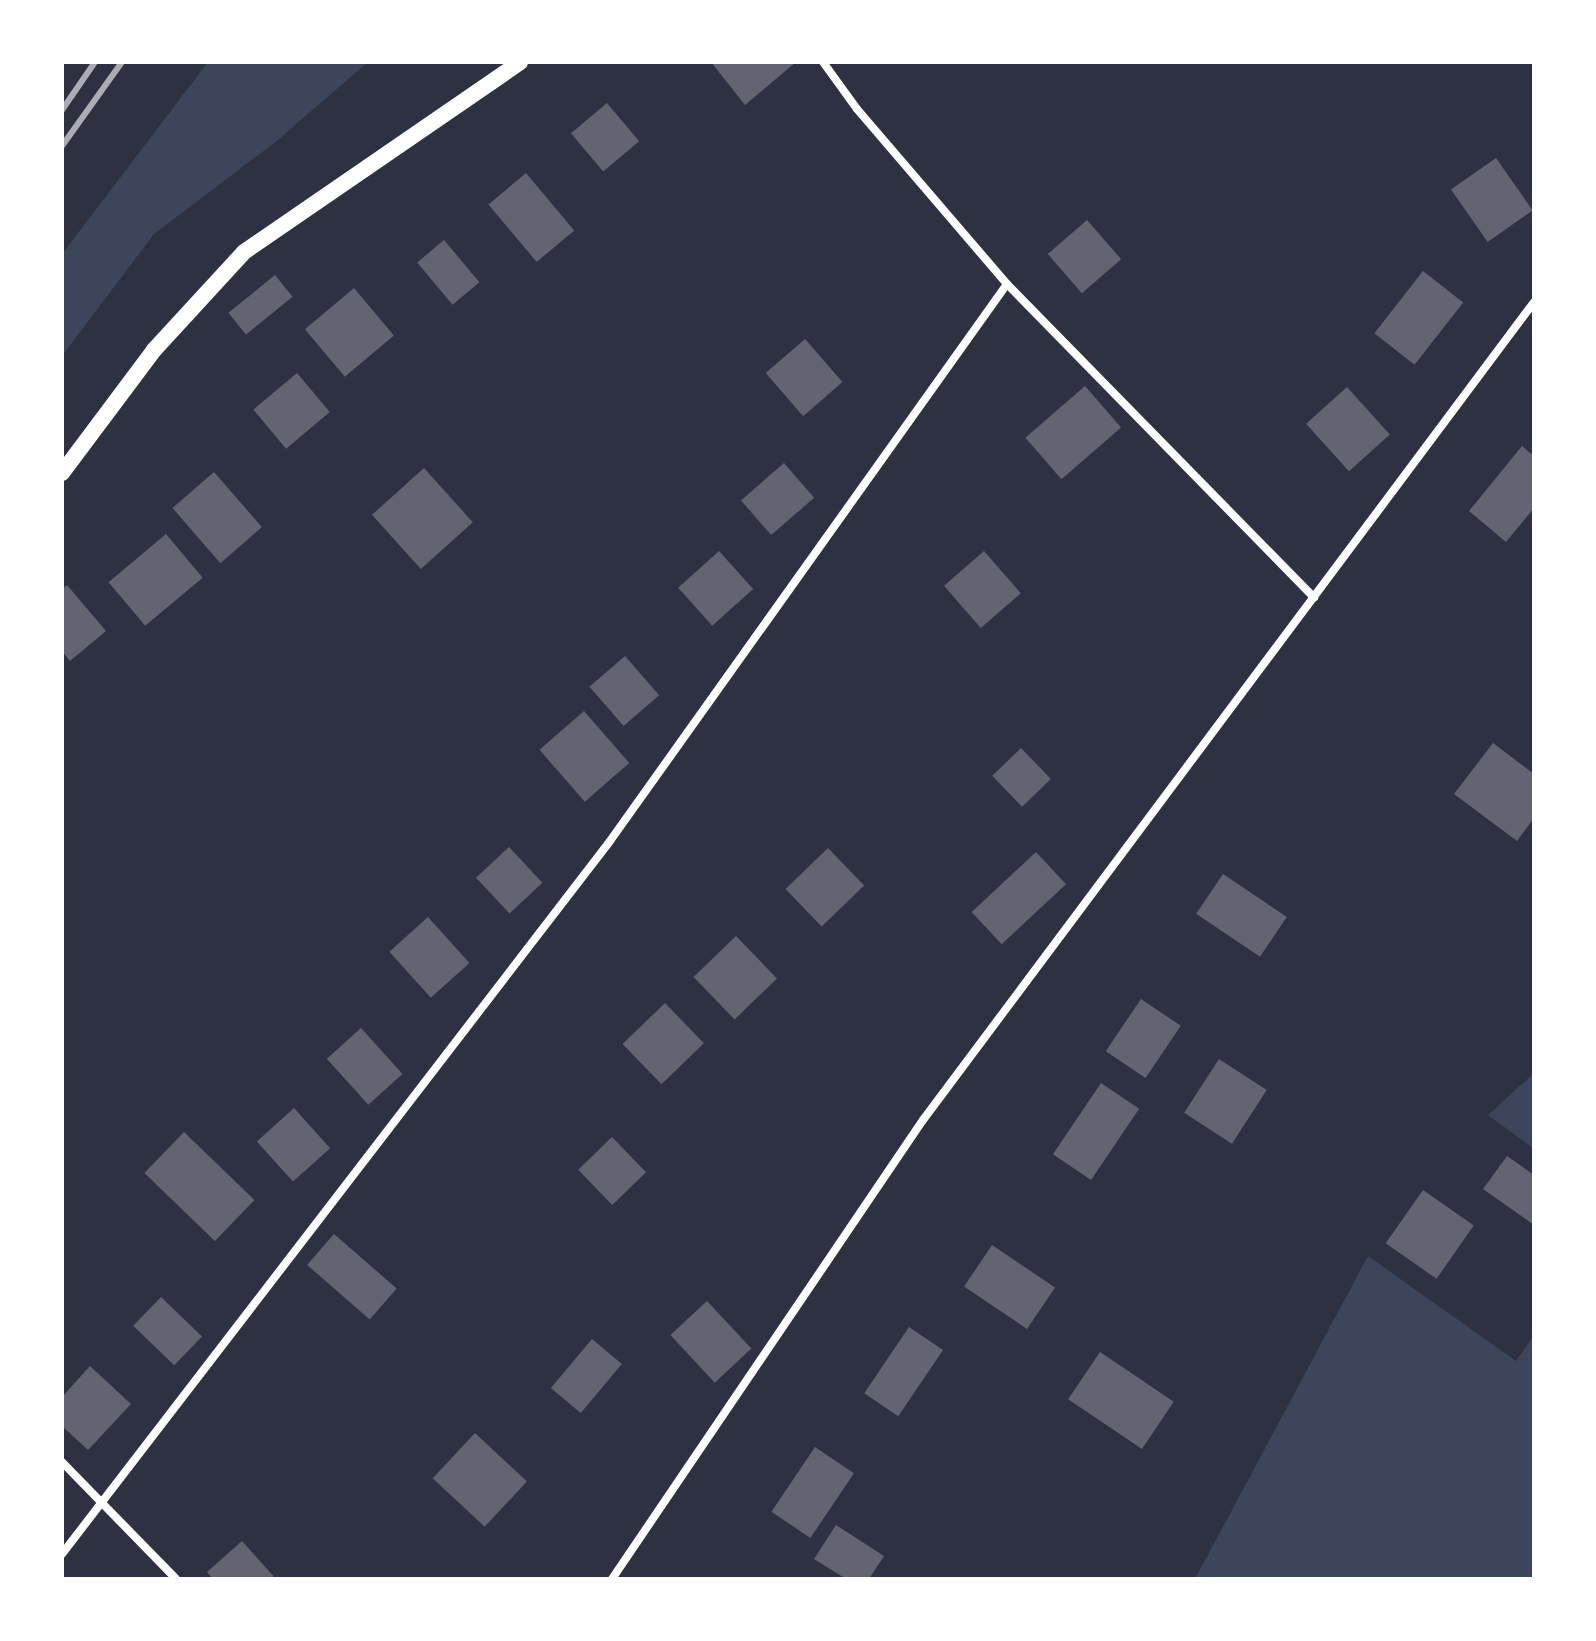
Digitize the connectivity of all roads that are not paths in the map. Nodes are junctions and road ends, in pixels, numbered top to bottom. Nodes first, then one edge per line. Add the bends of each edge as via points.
1 (520, 62) edge
2 (823, 62) edge
3 (1007, 284) junction
4 (1534, 302) edge
5 (62, 473) edge
6 (1314, 598) junction
7 (62, 1462) edge
8 (100, 1504) junction
9 (62, 1554) edge
10 (176, 1579) edge
11 (612, 1579) edge

1 - 5 main road via 244,252 154,350
2 - 3 street
3 - 6 street
3 - 8 street via 610,841
4 - 6 street
6 - 11 street via 923,1120
7 - 8 street
8 - 9 street
8 - 10 street

